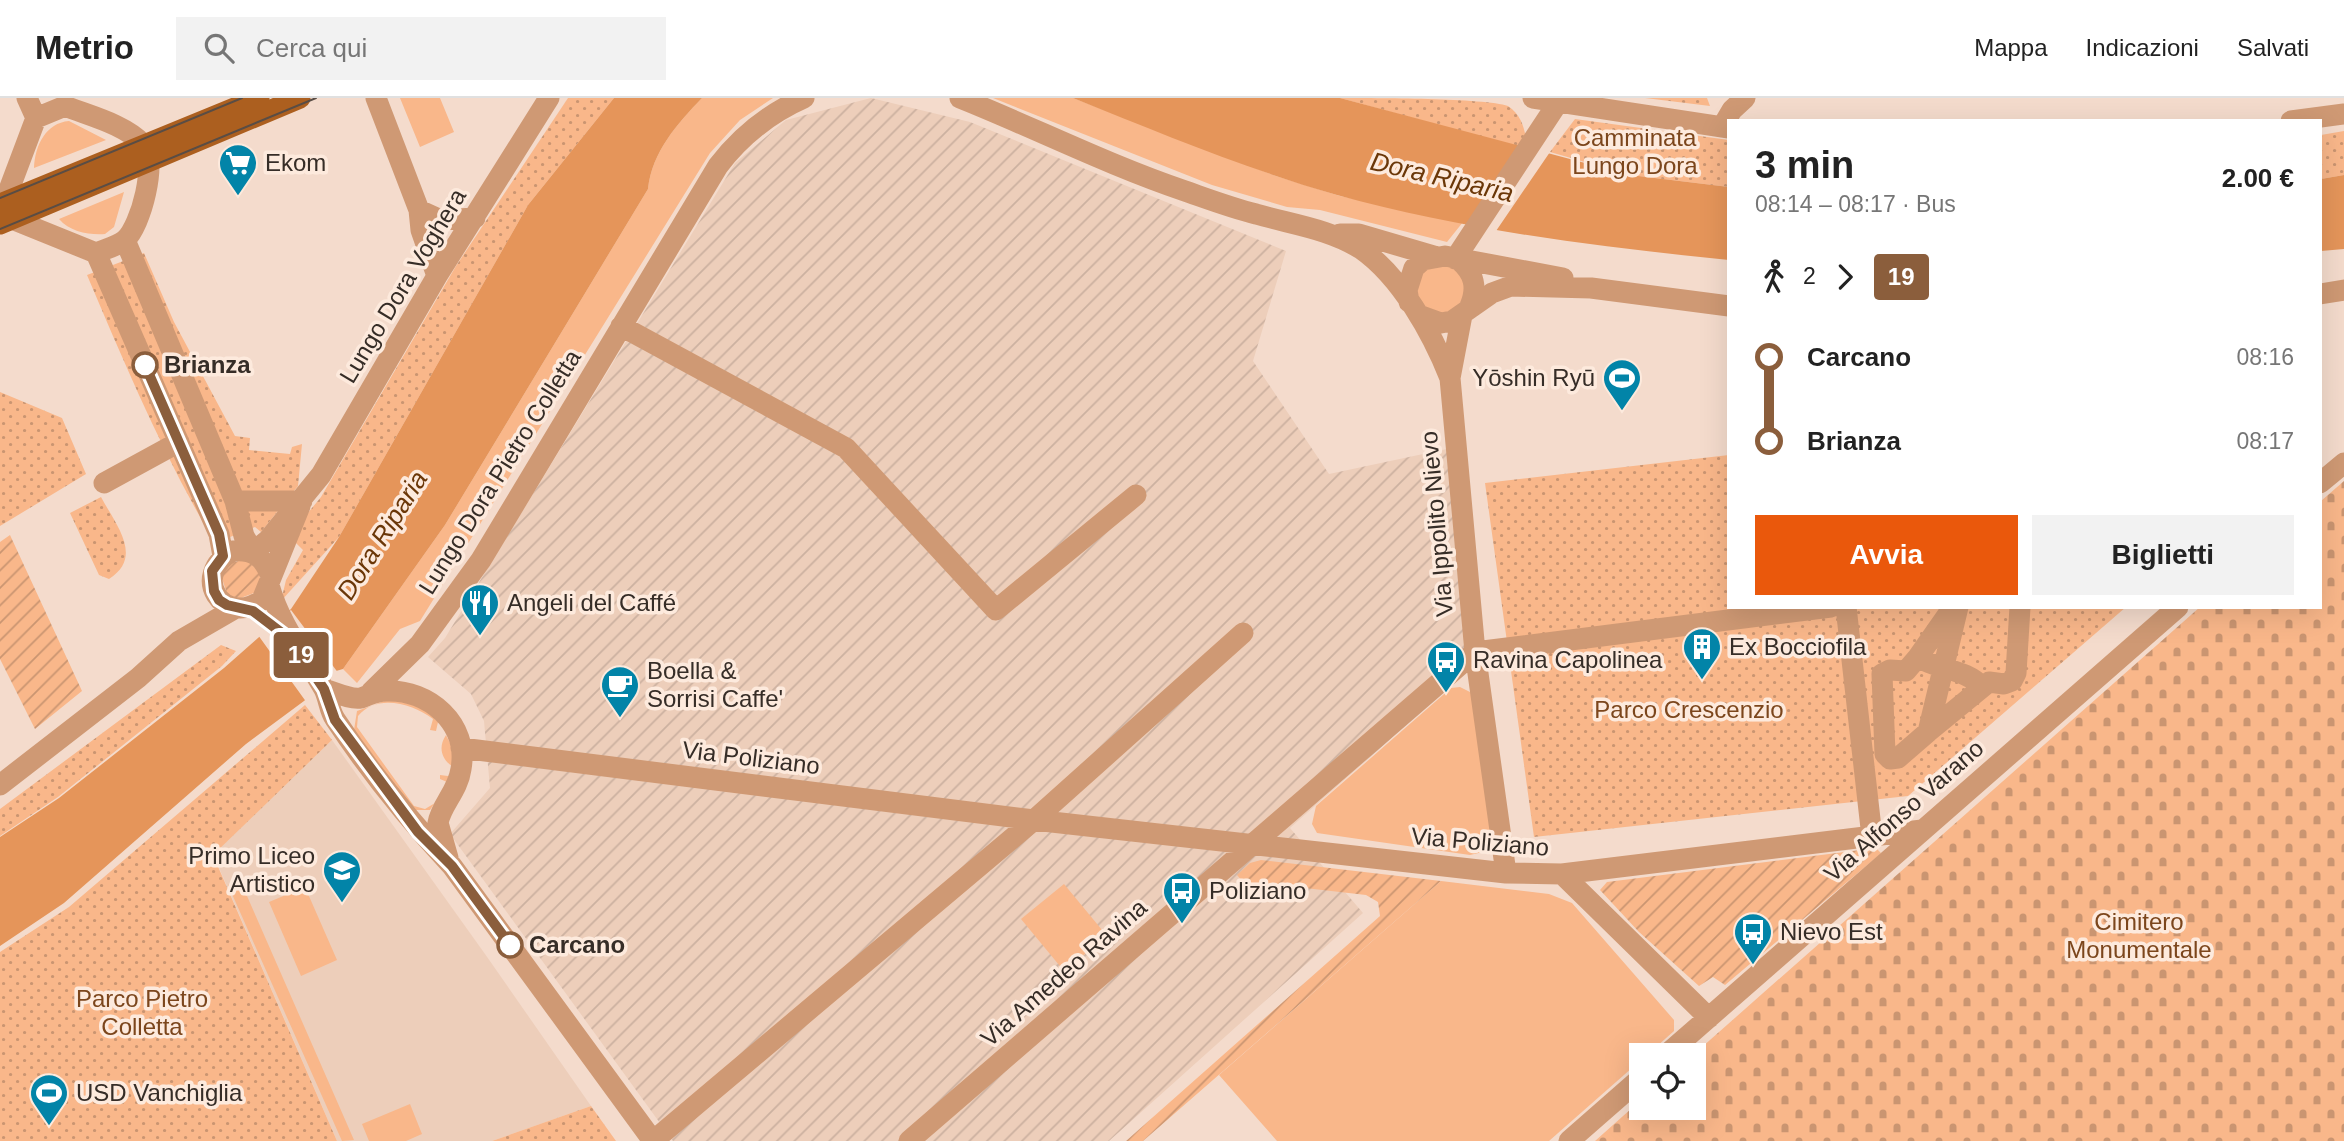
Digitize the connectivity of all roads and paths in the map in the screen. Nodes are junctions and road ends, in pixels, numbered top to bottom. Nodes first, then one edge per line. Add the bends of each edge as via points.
1 (27, 98) edge
2 (259, 98) edge
3 (300, 98) edge
4 (376, 98) edge
5 (549, 98) edge
6 (804, 98) edge
7 (960, 98) edge
8 (1533, 98) edge
9 (1745, 98) edge
10 (1560, 101) edge
11 (63, 102) edge
12 (2344, 114) edge
13 (36, 118) junction
14 (1729, 119) edge
15 (2306, 119) edge
16 (1726, 128) edge
17 (147, 153) junction
18 (419, 210) junction
19 (4, 212) edge
20 (475, 218) junction
21 (1331, 234) junction
22 (125, 240) junction
23 (96, 253) junction
24 (1450, 258) junction
25 (437, 276) junction
26 (1591, 288) junction
27 (2344, 290) edge
28 (2322, 294) edge
29 (1727, 306) edge
30 (1414, 309) junction
31 (1466, 311) junction
32 (621, 326) junction
33 (1450, 378) junction
34 (178, 442) junction
35 (2344, 463) edge
36 (2322, 481) edge
37 (104, 483) dead end
38 (1136, 495) dead end
39 (235, 501) junction
40 (302, 501) junction
41 (253, 552) junction
42 (223, 556) junction
43 (270, 581) junction
44 (214, 591) junction
45 (240, 608) junction
46 (1816, 609) edge
47 (1846, 609) edge
48 (1954, 609) edge
49 (1956, 609) edge
50 (2020, 609) edge
51 (2176, 609) edge
52 (276, 621) junction
53 (1243, 633) dead end
54 (178, 641) junction
55 (420, 644) junction
56 (1475, 653) junction
57 (1918, 657) junction
58 (1943, 669) junction
59 (1982, 687) junction
60 (414, 694) junction
61 (346, 697) junction
62 (1928, 732) junction
63 (346, 735) junction
64 (461, 748) junction
65 (0, 785) edge
66 (403, 811) junction
67 (443, 811) junction
68 (1034, 820) junction
69 (1922, 830) junction
70 (1872, 837) junction
71 (1252, 845) junction
72 (452, 866) junction
73 (1506, 873) junction
74 (1562, 874) junction
75 (1709, 1018) junction
76 (1680, 1043) edge
77 (1629, 1088) edge
78 (653, 1141) edge
79 (909, 1141) edge
80 (1569, 1141) edge

1 - 13 street
2 - 17 main road
3 - 17 main road
4 - 18 street
5 - 20 street, Lungo Dora Voghera
6 - 32 street, Lungo Dora Pietro Colletta via 764,120 730,150
7 - 21 street via 1181,190
8 - 10 street
9 - 14 street
10 - 16 street
10 - 24 street via 1471,236
11 - 13 street
11 - 17 street via 127,131
12 - 15 street
13 - 19 street via 12,177
17 - 19 main road
17 - 22 street via 149,182
18 - 20 street via 441,219
18 - 25 street
19 - 23 street
20 - 25 street, Lungo Dora Voghera
21 - 24 street via 1359,234
21 - 30 street via 1378,263
22 - 23 street
22 - 39 street
23 - 34 street
24 - 26 street via 1558,276
24 - 30 street via 1414,268 1407,290
24 - 31 street via 1472,276 1474,296
25 - 40 street, Lungo Dora Voghera
26 - 29 street
26 - 31 street via 1511,286
27 - 28 street
30 - 31 street via 1441,323
30 - 33 street
31 - 33 street
32 - 38 street via 846,448 996,610
32 - 55 street, Lungo Dora Pietro Colletta via 506,521
33 - 56 street, Via Ippolito Nievo
34 - 37 street
34 - 42 street via 219,534
35 - 36 street
39 - 40 street
39 - 41 street
40 - 41 street, Lungo Dora Voghera
40 - 43 street, Lungo Dora Voghera
41 - 42 street via 233,551
41 - 43 street via 262,558
42 - 44 street, Lungo Dora Voghera via 212,571
43 - 45 street, Lungo Dora Voghera via 262,600
43 - 52 street
44 - 45 street via 219,600
44 - 54 street, Lungo Dora Voghera
45 - 52 street
45 - 54 street, Lungo Dora Voghera
46 - 56 street
47 - 70 street
48 - 57 street
49 - 58 street
50 - 59 street via 2014,678
51 - 69 street, Via Alfonso Varano
52 - 61 street
53 - 68 street
54 - 65 street, Lungo Dora Voghera via 138,678
55 - 60 street, Lungo Dora Pietro Colletta via 412,668
55 - 61 street, Lungo Dora Pietro Colletta
56 - 71 street, Via Amedeo Ravina
56 - 73 street, Via Ippolito Nievo
57 - 58 street
57 - 62 street via 1906,671 1882,674 1885,754 1898,758
58 - 59 street via 1972,677
58 - 62 street
59 - 62 street
60 - 61 street via 395,691
60 - 64 street via 446,715
61 - 63 street
61 - 63 street, Lungo Dora Pietro Colletta
63 - 66 street
64 - 67 street via 460,777
64 - 68 street, Via Poliziano
66 - 67 street via 423,818
66 - 72 street
67 - 72 street via 438,830
68 - 71 street, Via Poliziano
68 - 78 street
69 - 70 street, Via Poliziano
69 - 75 street, Via Alfonso Varano
70 - 74 street, Via Poliziano
71 - 73 street, Via Poliziano
71 - 79 street, Via Amedeo Ravina
72 - 78 street
73 - 74 street, Via Poliziano
74 - 75 street
75 - 76 street, Via Alfonso Varano
77 - 80 street

